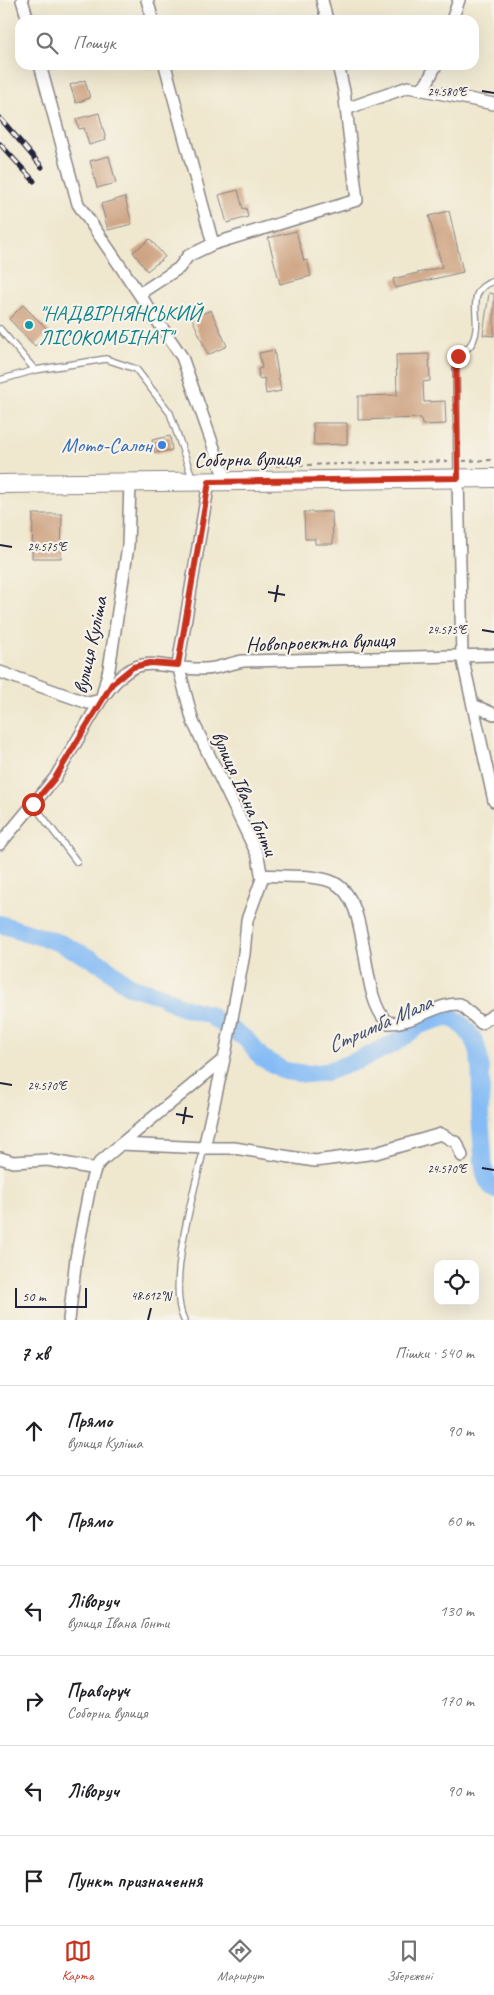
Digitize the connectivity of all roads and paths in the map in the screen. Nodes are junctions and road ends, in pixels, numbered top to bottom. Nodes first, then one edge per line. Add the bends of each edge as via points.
1 (22, 0) edge
2 (147, 0) edge
3 (322, 0) edge
4 (459, 0) edge
5 (26, 15) edge
6 (151, 15) edge
7 (325, 15) edge
8 (454, 15) edge
9 (41, 70) edge
10 (166, 70) edge
11 (339, 70) edge
12 (434, 70) edge
13 (420, 90) junction
14 (494, 104) edge
15 (346, 109) junction
16 (213, 244) junction
17 (494, 280) edge
18 (140, 294) junction
19 (0, 329) edge
20 (35, 370) junction
21 (0, 380) edge
22 (494, 460) edge
23 (266, 466) dead end
24 (457, 470) junction
25 (494, 478) edge
26 (202, 482) junction
27 (230, 482) junction
28 (130, 483) junction
29 (0, 484) edge
30 (494, 654) edge
31 (462, 656) junction
32 (178, 665) junction
33 (0, 672) edge
34 (101, 700) junction
35 (473, 704) junction
36 (494, 714) edge
37 (494, 801) edge
38 (33, 804) junction
39 (0, 844) edge
40 (78, 862) dead end
41 (261, 875) junction
42 (494, 1015) edge
43 (225, 1054) junction
44 (121, 1144) junction
45 (204, 1148) junction
46 (462, 1156) dead end
47 (0, 1158) edge
48 (95, 1169) junction
49 (69, 1320) edge
50 (184, 1320) edge

1 - 5 street
2 - 6 street
3 - 7 street
4 - 8 street
9 - 18 street via 78,204
10 - 16 street
11 - 15 street
12 - 13 street
13 - 14 street
13 - 15 street via 408,87
15 - 16 street via 357,200
16 - 18 street via 188,256 180,268
17 - 24 lane via 483,284 475,296 476,331 472,344 458,356 456,366
18 - 27 street via 182,356 221,468
19 - 20 lane
20 - 21 lane
20 - 26 lane via 106,359 136,369 170,413
22 - 24 path
23 - 24 path
24 - 25 main road, Соборна вулиця
24 - 27 main road, Соборна вулиця
24 - 31 street
26 - 27 main road, Соборна вулиця
26 - 28 main road, Соборна вулиця
26 - 32 street, вулиця Івана Гонти
28 - 29 main road, Соборна вулиця
28 - 34 street, вулиця Куліша via 128,546 109,669
30 - 31 street, Новопроектна вулиця
31 - 32 street, Новопроектна вулиця via 243,661 206,669
31 - 35 street
32 - 34 street, Новопроектна вулиця via 150,663 133,667 112,684
32 - 41 street, вулиця Івана Гонти via 193,722 258,856
33 - 34 street via 88,703
34 - 38 street, вулиця Куліша via 55,778
35 - 36 street
35 - 37 street
38 - 39 street, вулиця Куліша
38 - 40 lane
41 - 42 street via 321,879 341,888 353,905 361,930 371,988 380,1015 388,1023 399,1023 447,1004 460,1004 480,1023
41 - 43 street, вулиця Івана Гонти via 256,900 247,920 244,954
43 - 44 street
43 - 45 street, вулиця Івана Гонти
44 - 45 street
44 - 48 street
45 - 46 street via 234,1148 315,1161 376,1153 441,1134 457,1143
45 - 50 lane via 187,1220 177,1292
47 - 48 street via 13,1162 48,1160
48 - 49 street via 76,1258

